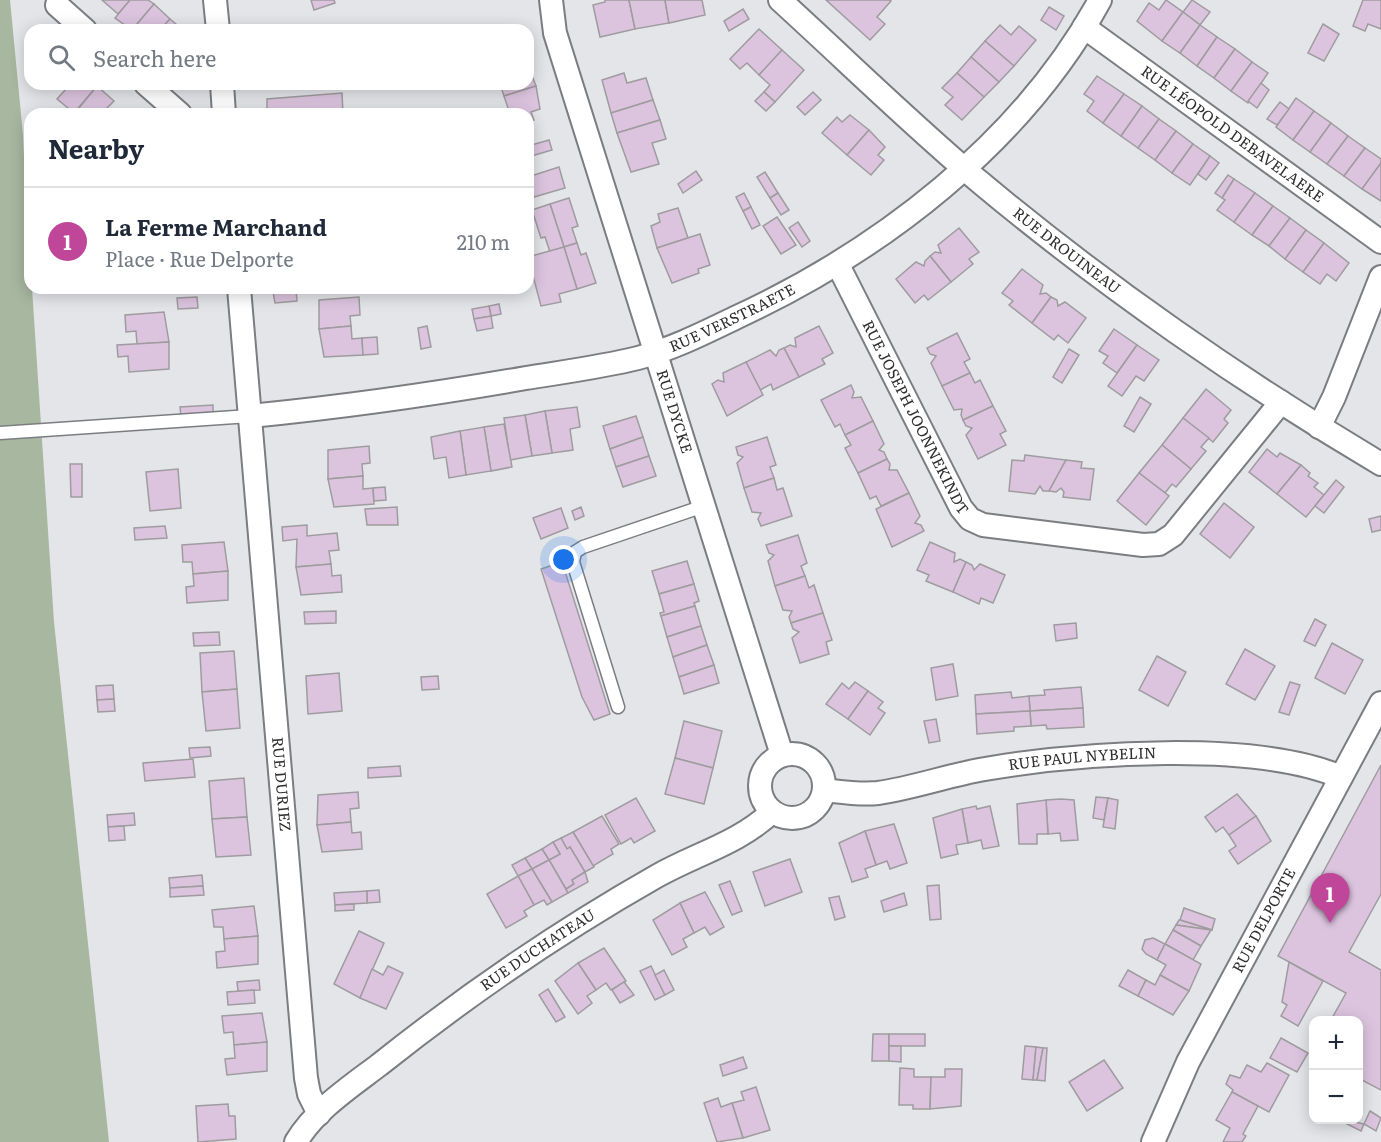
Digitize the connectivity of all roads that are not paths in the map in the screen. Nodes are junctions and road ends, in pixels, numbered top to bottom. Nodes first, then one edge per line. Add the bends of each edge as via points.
1 (215, 0) edge
2 (551, 0) edge
3 (780, 0) edge
4 (1100, 0) edge
5 (57, 5) dead end
6 (78, 24) edge
7 (217, 24) edge
8 (1084, 27) junction
9 (153, 90) edge
10 (222, 90) edge
11 (173, 108) edge
12 (224, 108) edge
13 (963, 167) junction
14 (1381, 242) edge
15 (838, 265) junction
16 (1381, 277) edge
17 (240, 294) edge
18 (655, 352) junction
19 (1281, 402) junction
20 (250, 416) junction
21 (1319, 427) junction
22 (0, 433) edge
23 (1381, 464) edge
24 (704, 506) junction
25 (1381, 703) edge
26 (618, 707) dead end
27 (782, 755) junction
28 (1341, 777) junction
29 (824, 790) junction
30 (772, 812) junction
31 (319, 1114) junction
32 (296, 1142) edge
33 (1153, 1142) edge

1 - 7 street
2 - 18 street, RUE DYCKE via 555,33
3 - 13 street, RUE DROUINEAU
4 - 8 street, RUE VERSTRAETE
5 - 6 street
8 - 13 street, RUE VERSTRAETE via 1038,93
8 - 14 street, RUE LÉOPOLD DEBAVELAERE
9 - 11 street
10 - 12 street
13 - 15 street, RUE VERSTRAETE via 889,231
13 - 19 street, RUE DROUINEAU via 1109,282
15 - 18 street, RUE VERSTRAETE via 766,304
15 - 19 street, RUE JOSEPH JOONNEKINDT via 961,508 970,519 983,525 1143,544 1166,541
16 - 21 street
17 - 20 street, RUE DURIEZ
18 - 20 street, RUE VERSTRAETE via 411,398
18 - 24 street, RUE DYCKE
19 - 21 street, RUE DROUINEAU
20 - 22 lane
20 - 31 street, RUE DURIEZ via 305,1069 309,1094
21 - 23 street, RUE DROUINEAU
24 - 26 lane via 583,547 573,556
24 - 27 street, RUE DYCKE
25 - 28 street, RUE DELPORTE
27 - 29 street via 798,754 812,761 822,774
27 - 30 street via 768,764 759,782 762,799
28 - 29 street, RUE PAUL NYBELIN via 1315,766 1294,763 1203,755 1124,755 985,769 880,792
28 - 33 street, RUE DELPORTE via 1188,1062
29 - 30 street via 818,806 800,817 787,818
30 - 31 street, RUE DUCHATEAU via 741,837 667,870 556,936 422,1031
31 - 32 street

